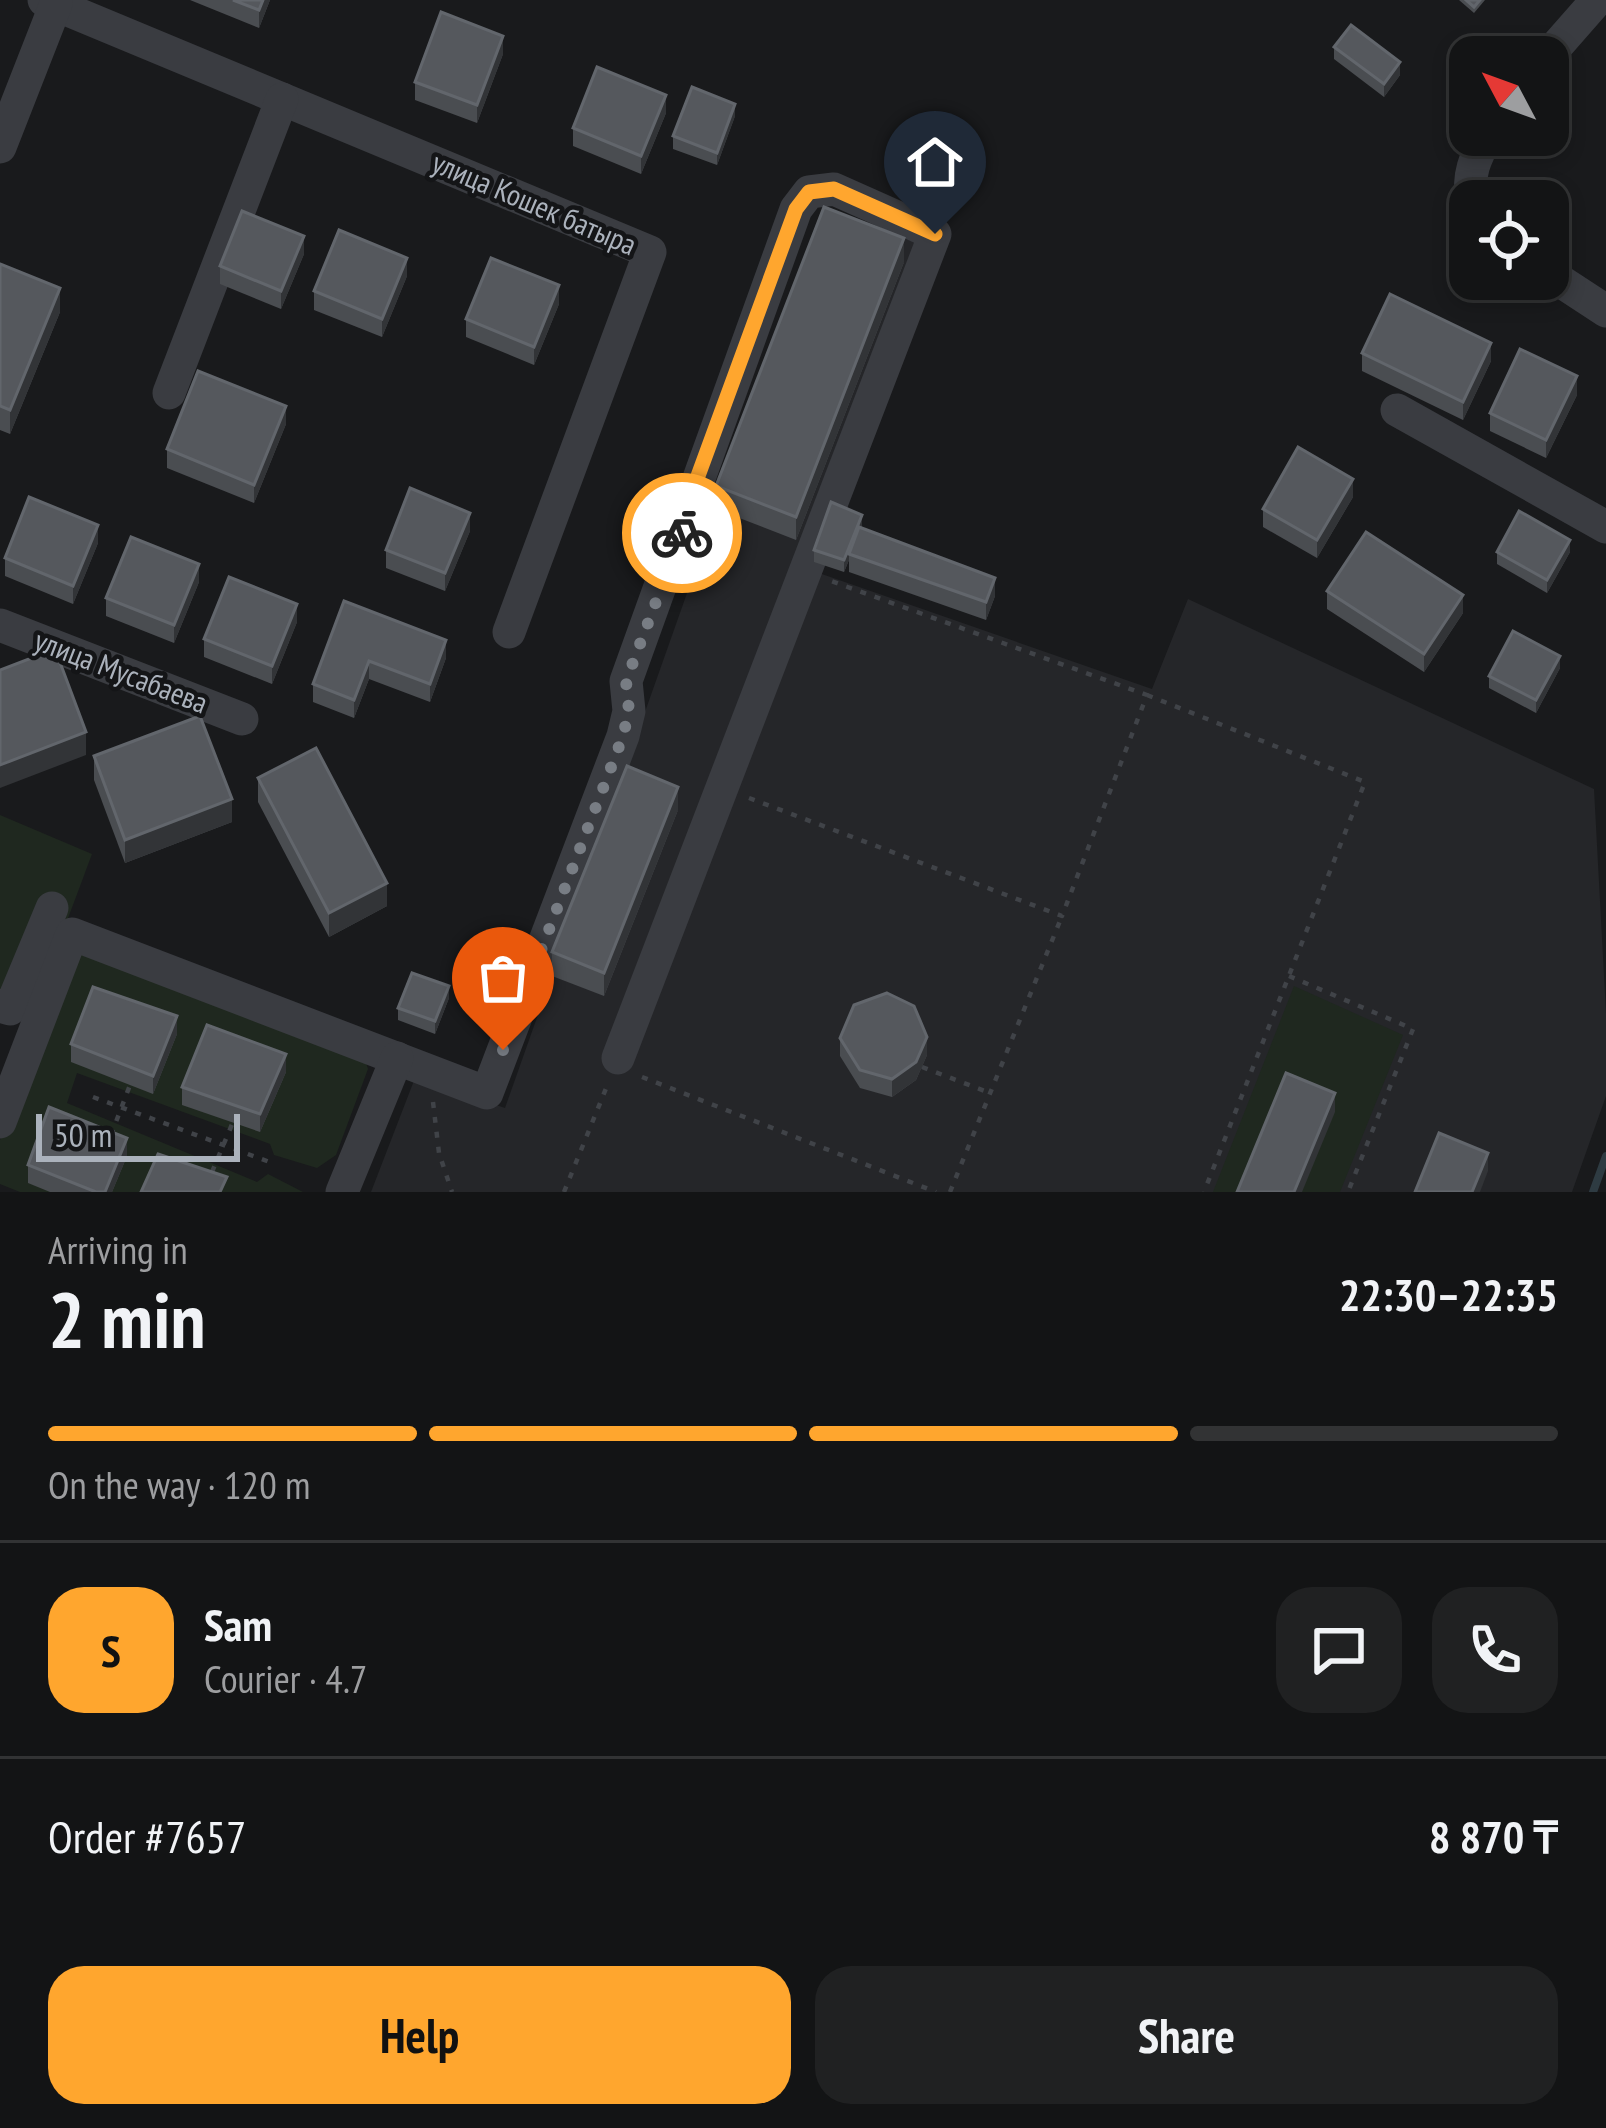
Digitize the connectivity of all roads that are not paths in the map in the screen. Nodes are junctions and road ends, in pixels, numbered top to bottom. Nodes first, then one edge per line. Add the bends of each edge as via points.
1 (1597, 0) edge
2 (50, 2) edge
3 (1565, 36) edge
4 (282, 99) junction
5 (0, 147) edge
6 (1569, 287) edge
7 (1606, 311) edge
8 (169, 393) dead end
9 (1397, 410) dead end
10 (1606, 527) edge
11 (0, 625) edge
12 (509, 632) dead end
13 (242, 718) dead end
14 (52, 908) dead end
15 (0, 1006) edge
16 (397, 1058) junction
17 (616, 1062) road end
18 (0, 1122) edge
19 (342, 1192) edge

1 - 3 street
2 - 4 street, улица Кошек батыра
2 - 5 street
4 - 8 street
4 - 12 street, улица Кошек батыра via 650,252
6 - 7 street
9 - 10 street
11 - 13 street, улица Мусабаева
14 - 15 street via 10,1009
16 - 17 street via 487,1093 623,736 626,681 796,209 809,192 834,189 935,234
16 - 18 street via 72,934
16 - 19 street

